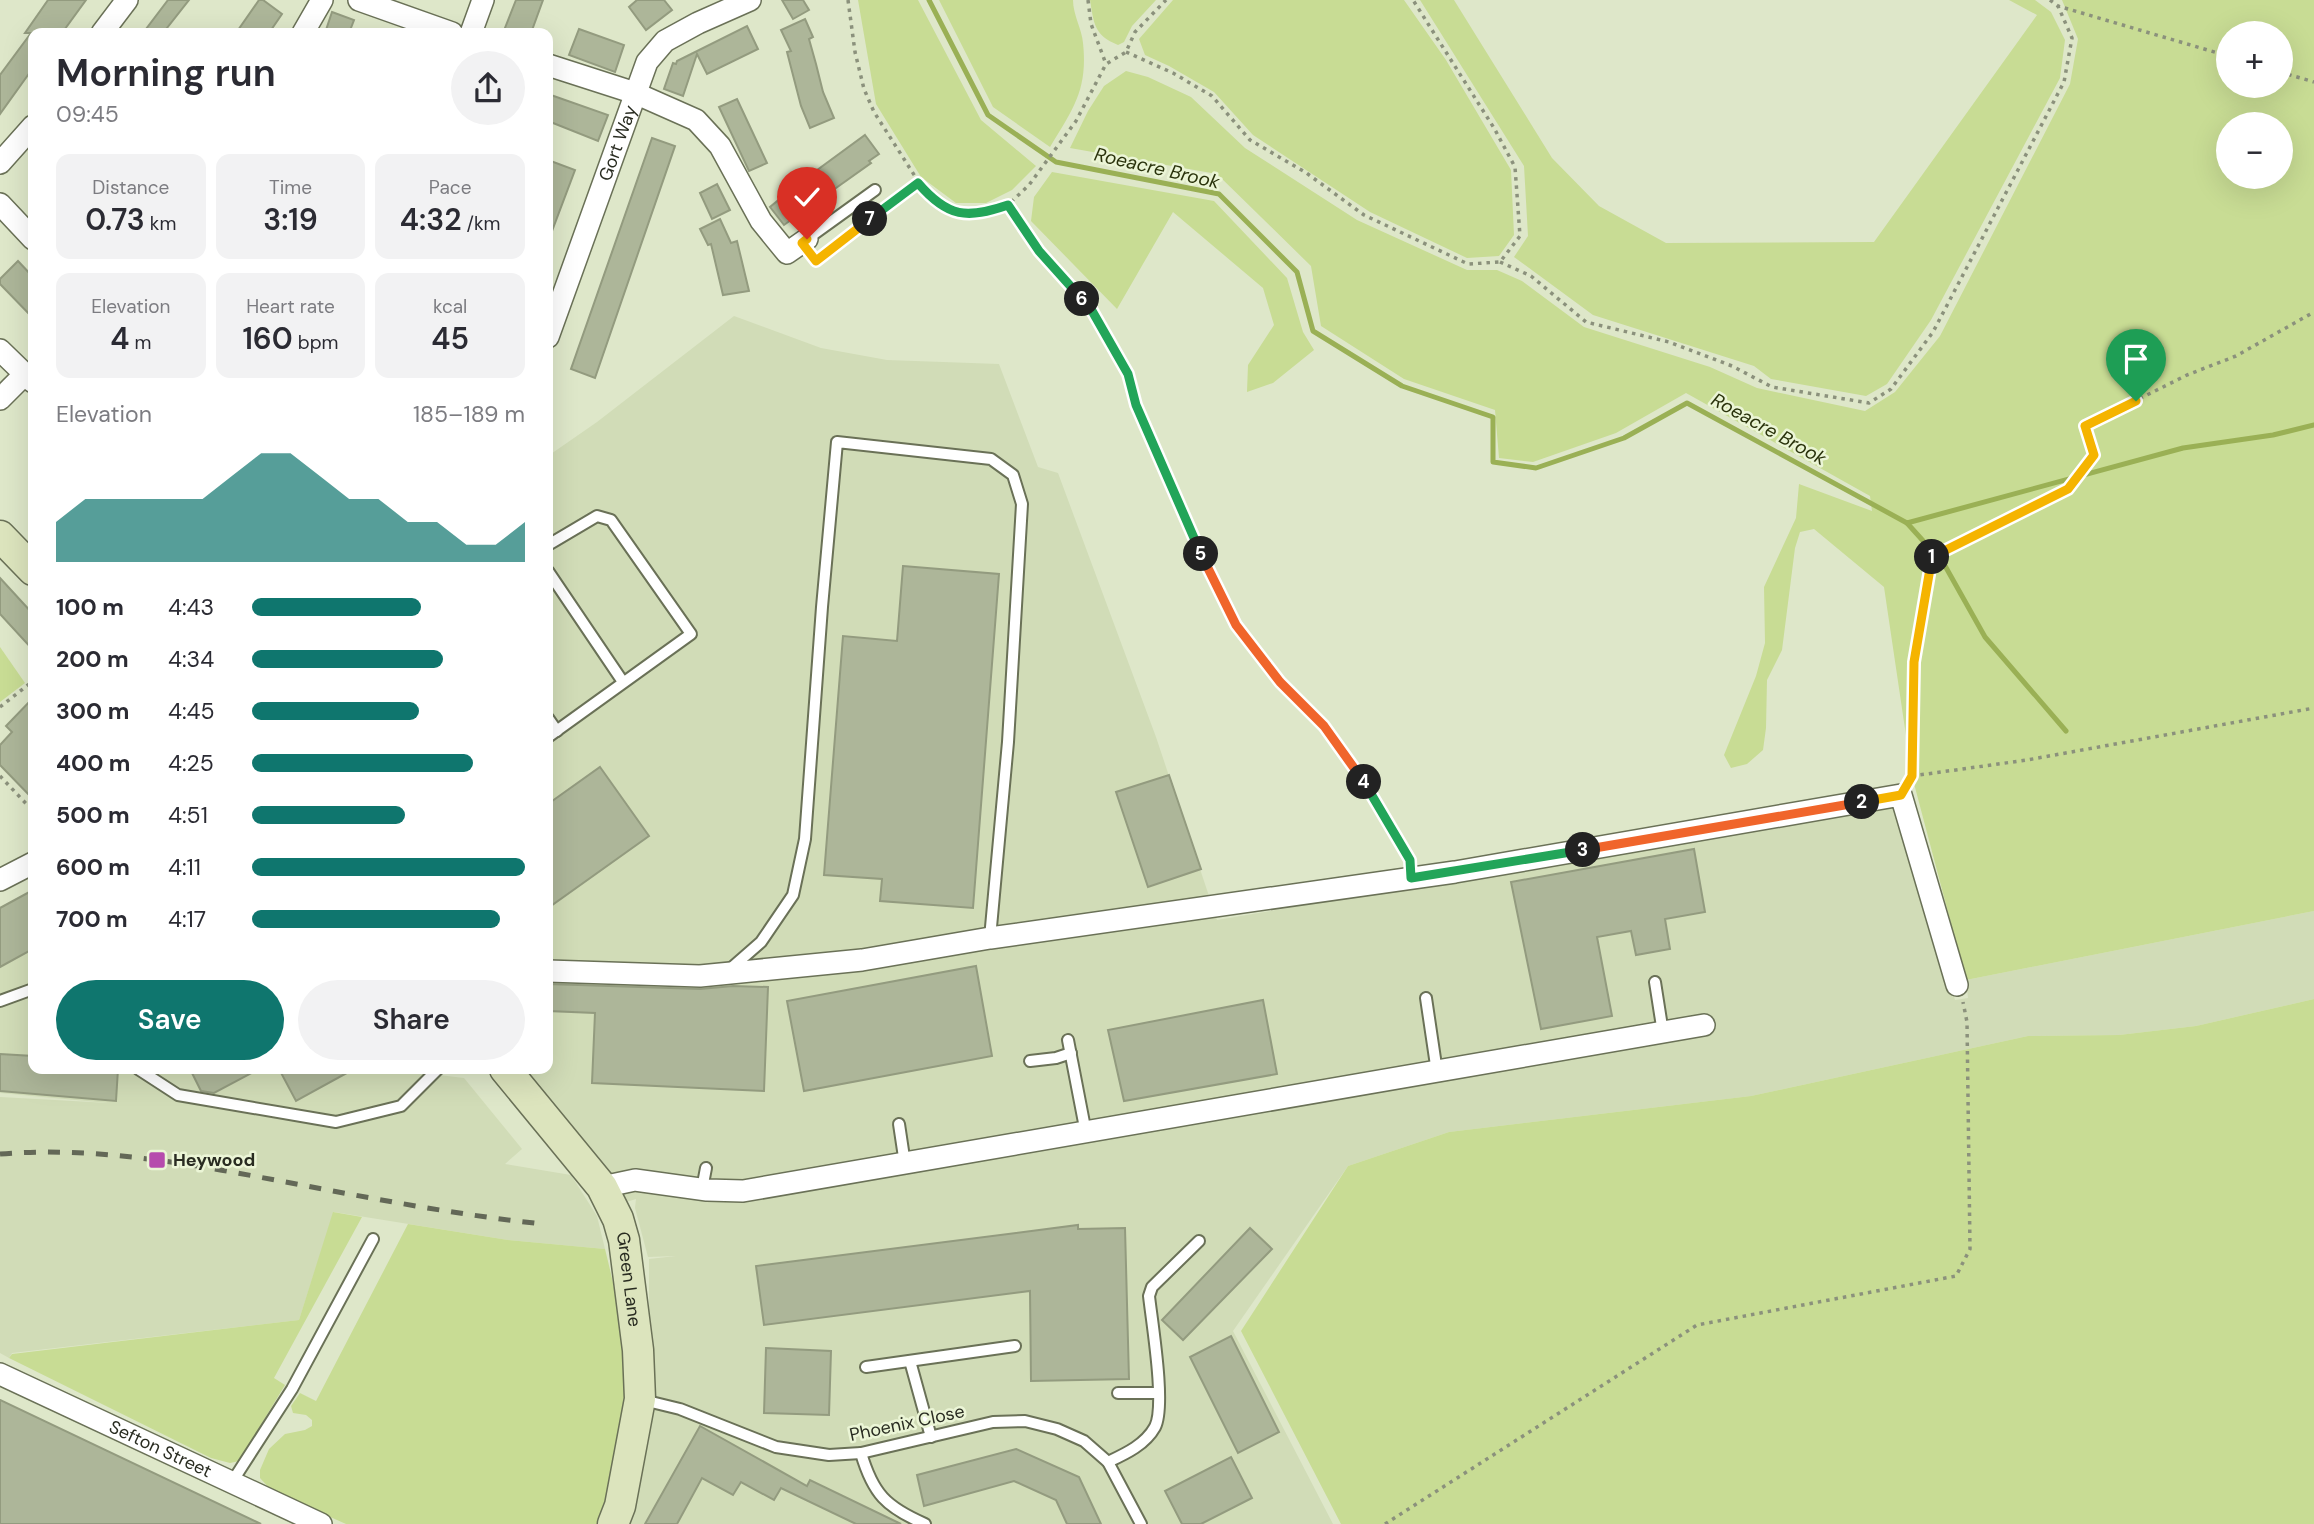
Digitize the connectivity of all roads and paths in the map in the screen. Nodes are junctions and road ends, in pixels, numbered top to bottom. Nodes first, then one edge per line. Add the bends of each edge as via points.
1 (127, 0) edge
2 (322, 0) edge
3 (359, 0) edge
4 (483, 0) edge
5 (750, 0) edge
6 (848, 0) edge
7 (1088, 0) edge
8 (1166, 0) edge
9 (1413, 0) edge
10 (2050, 0) edge
11 (2058, 6) junction
12 (106, 28) edge
13 (306, 28) edge
14 (438, 28) edge
15 (473, 28) edge
16 (1126, 52) junction
17 (2216, 52) edge
18 (1107, 64) junction
19 (553, 67) edge
20 (2293, 76) edge
21 (2314, 82) edge
22 (635, 93) junction
23 (28, 132) edge
24 (0, 163) edge
25 (918, 183) junction
26 (875, 190) dead end
27 (0, 204) edge
28 (1008, 205) junction
29 (28, 234) edge
30 (804, 241) junction
31 (1500, 262) junction
32 (2314, 312) edge
33 (553, 323) edge
34 (0, 350) edge
35 (28, 377) edge
36 (28, 379) edge
37 (0, 399) edge
38 (0, 536) edge
39 (553, 542) edge
40 (28, 565) edge
41 (553, 578) edge
42 (622, 682) junction
43 (28, 685) edge
44 (0, 707) edge
45 (2314, 708) edge
46 (553, 733) edge
47 (0, 776) edge
48 (1912, 776) junction
49 (1901, 795) junction
50 (28, 806) edge
51 (28, 866) edge
52 (1411, 878) junction
53 (0, 880) edge
54 (990, 938) junction
55 (553, 971) edge
56 (725, 974) junction
57 (1654, 982) dead end
58 (1957, 985) joint
59 (28, 991) edge
60 (1426, 998) dead end
61 (0, 1001) edge
62 (1704, 1026) dead end
63 (1663, 1033) junction
64 (1068, 1040) dead end
65 (1071, 1053) junction
66 (1030, 1060) dead end
67 (1437, 1072) junction
68 (145, 1074) edge
69 (433, 1074) edge
70 (509, 1074) edge
71 (899, 1124) dead end
72 (1086, 1133) junction
73 (905, 1164) junction
74 (706, 1168) dead end
75 (601, 1187) junction
76 (702, 1189) junction
77 (373, 1239) dead end
78 (1199, 1241) dead end
79 (1015, 1346) dead end
80 (911, 1361) junction
81 (866, 1367) dead end
82 (0, 1374) edge
83 (1118, 1393) dead end
84 (1159, 1394) junction
85 (640, 1399) junction
86 (931, 1437) junction
87 (861, 1453) junction
88 (1108, 1462) junction
89 (232, 1482) junction
90 (321, 1524) edge
91 (613, 1524) edge
92 (925, 1524) edge
93 (1141, 1524) edge
94 (1385, 1524) edge

1 - 12 street
2 - 13 street
3 - 14 street
4 - 15 street
5 - 22 street, Gort Way via 665,41 647,62
6 - 25 path via 864,89
7 - 18 path via 1091,24
8 - 16 path via 1135,32
9 - 31 path via 1515,167 1520,236
10 - 11 path
11 - 17 path
11 - 31 path via 2072,38 2064,82 1933,332 1891,390 1869,403 1772,387 1669,342 1586,322 1531,276
16 - 18 path
16 - 31 path via 1212,96 1250,140 1364,215 1468,264
18 - 28 path via 1076,121 1029,185
19 - 22 street
20 - 21 path
22 - 30 street via 696,120 720,146 761,221 787,253
22 - 33 street, Gort Way
23 - 24 street
25 - 28 path via 946,208 962,215
25 - 30 path via 816,261
26 - 30 lane
27 - 29 street
28 - 52 path via 1039,251 1091,309 1128,374 1136,405 1236,625 1280,682 1324,726 1358,774 1410,860
32 - 48 path via 2236,356 2085,426 2094,455 2068,489 1932,555 1914,662
34 - 35 street
36 - 37 street
38 - 40 street
39 - 42 lane via 597,516 611,520 691,634
41 - 42 lane
42 - 46 lane
43 - 44 path
45 - 48 path via 2028,760
47 - 50 path
48 - 49 path
49 - 52 street
49 - 58 street
51 - 53 street
52 - 54 street
54 - 56 street via 862,960
54 - 56 lane via 1008,742 1022,504 1013,475 991,459 836,442 806,839 793,895 761,942
55 - 56 street
57 - 63 lane
58 - 94 path via 1967,1023 1969,1250 1956,1276 1697,1325
59 - 61 lane
60 - 67 lane
62 - 63 street
63 - 67 street
64 - 65 lane
65 - 66 lane
65 - 72 lane
67 - 72 street
68 - 69 lane via 178,1096 336,1122 401,1106
70 - 75 street, Green Lane
71 - 73 lane
72 - 73 street
73 - 76 street via 743,1191
74 - 76 lane
75 - 76 street via 635,1181
75 - 85 street, Green Lane via 618,1219 626,1249
77 - 89 lane via 292,1389
78 - 84 lane via 1152,1287 1149,1296
79 - 80 lane
80 - 81 lane
80 - 86 lane
82 - 89 street, Sefton Street
83 - 84 lane
84 - 88 lane via 1160,1412 1151,1432 1136,1447
85 - 87 lane, Phoenix Close via 680,1409 776,1447 829,1455
85 - 91 street, Green Lane
86 - 87 lane, Phoenix Close
86 - 88 lane, Phoenix Close via 993,1422 1025,1421 1084,1441
87 - 92 lane via 869,1479 883,1498 902,1514
88 - 93 lane, Phoenix Close
89 - 90 street, Sefton Street

